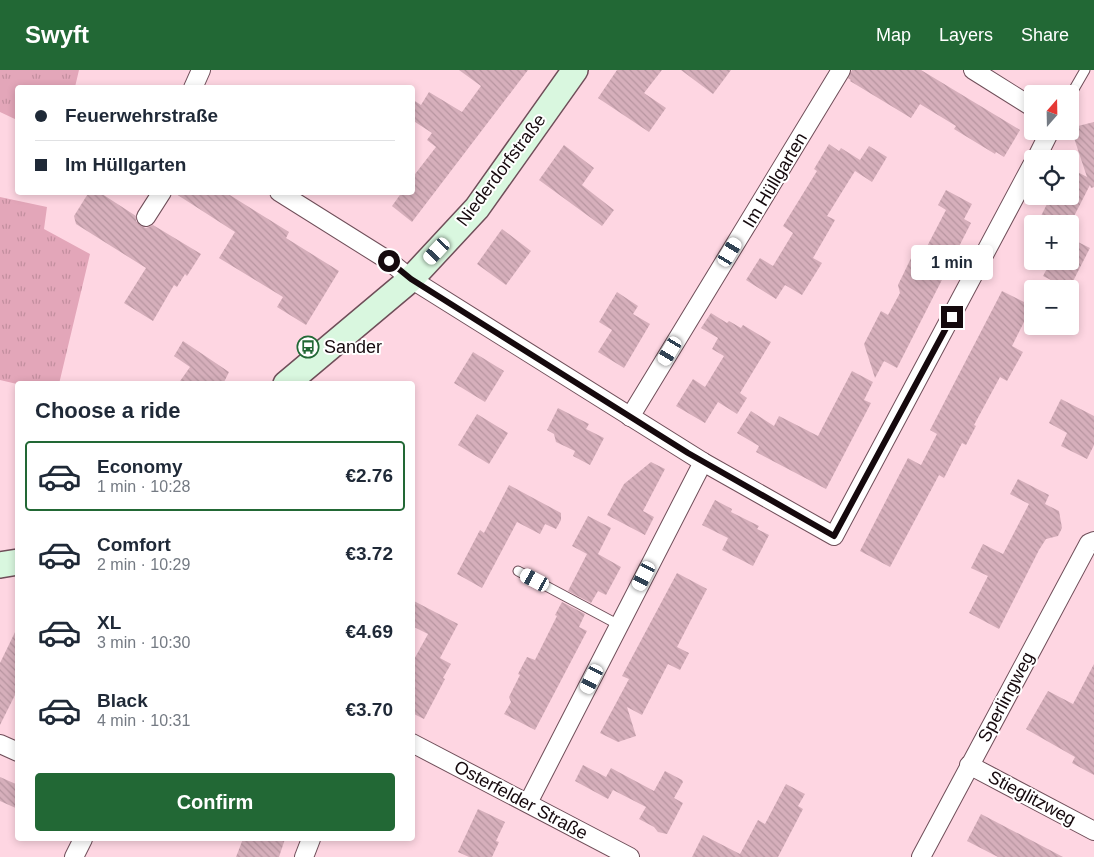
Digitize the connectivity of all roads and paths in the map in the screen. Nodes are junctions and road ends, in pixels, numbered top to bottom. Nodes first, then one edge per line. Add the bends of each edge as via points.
1 (201, 70) edge
2 (575, 70) edge
3 (841, 70) edge
4 (973, 70) edge
5 (1085, 70) edge
6 (194, 85) edge
7 (1076, 85) edge
8 (1024, 102) edge
9 (1024, 180) edge
10 (160, 195) edge
11 (284, 195) edge
12 (146, 217) dead end
13 (411, 279) junction
14 (290, 381) edge
15 (630, 417) junction
16 (703, 462) junction
17 (1094, 541) edge
18 (15, 562) edge
19 (0, 565) edge
20 (518, 571) dead end
21 (619, 625) junction
22 (0, 744) edge
23 (415, 745) edge
24 (15, 750) edge
25 (970, 765) junction
26 (528, 803) junction
27 (1094, 832) edge
28 (82, 841) edge
29 (310, 841) edge
30 (74, 857) edge
31 (304, 857) edge
32 (630, 857) edge
33 (921, 857) edge

1 - 6 street
2 - 13 main road, Niederdorfstraße via 477,208
3 - 15 street, Im Hüllgarten
4 - 8 street
5 - 7 lane
9 - 16 street via 834,536
10 - 12 street
11 - 13 street via 389,261
13 - 14 main road, Niederdorfstraße
13 - 15 street
15 - 16 street
16 - 21 street
17 - 25 street, Sperlingweg via 1089,542
18 - 19 main road
20 - 21 lane
21 - 26 street
22 - 24 street
23 - 26 street, Osterfelder Straße
25 - 27 street, Stieglitzweg
25 - 33 street, Sperlingweg
26 - 32 street, Osterfelder Straße
28 - 30 street
29 - 31 street

